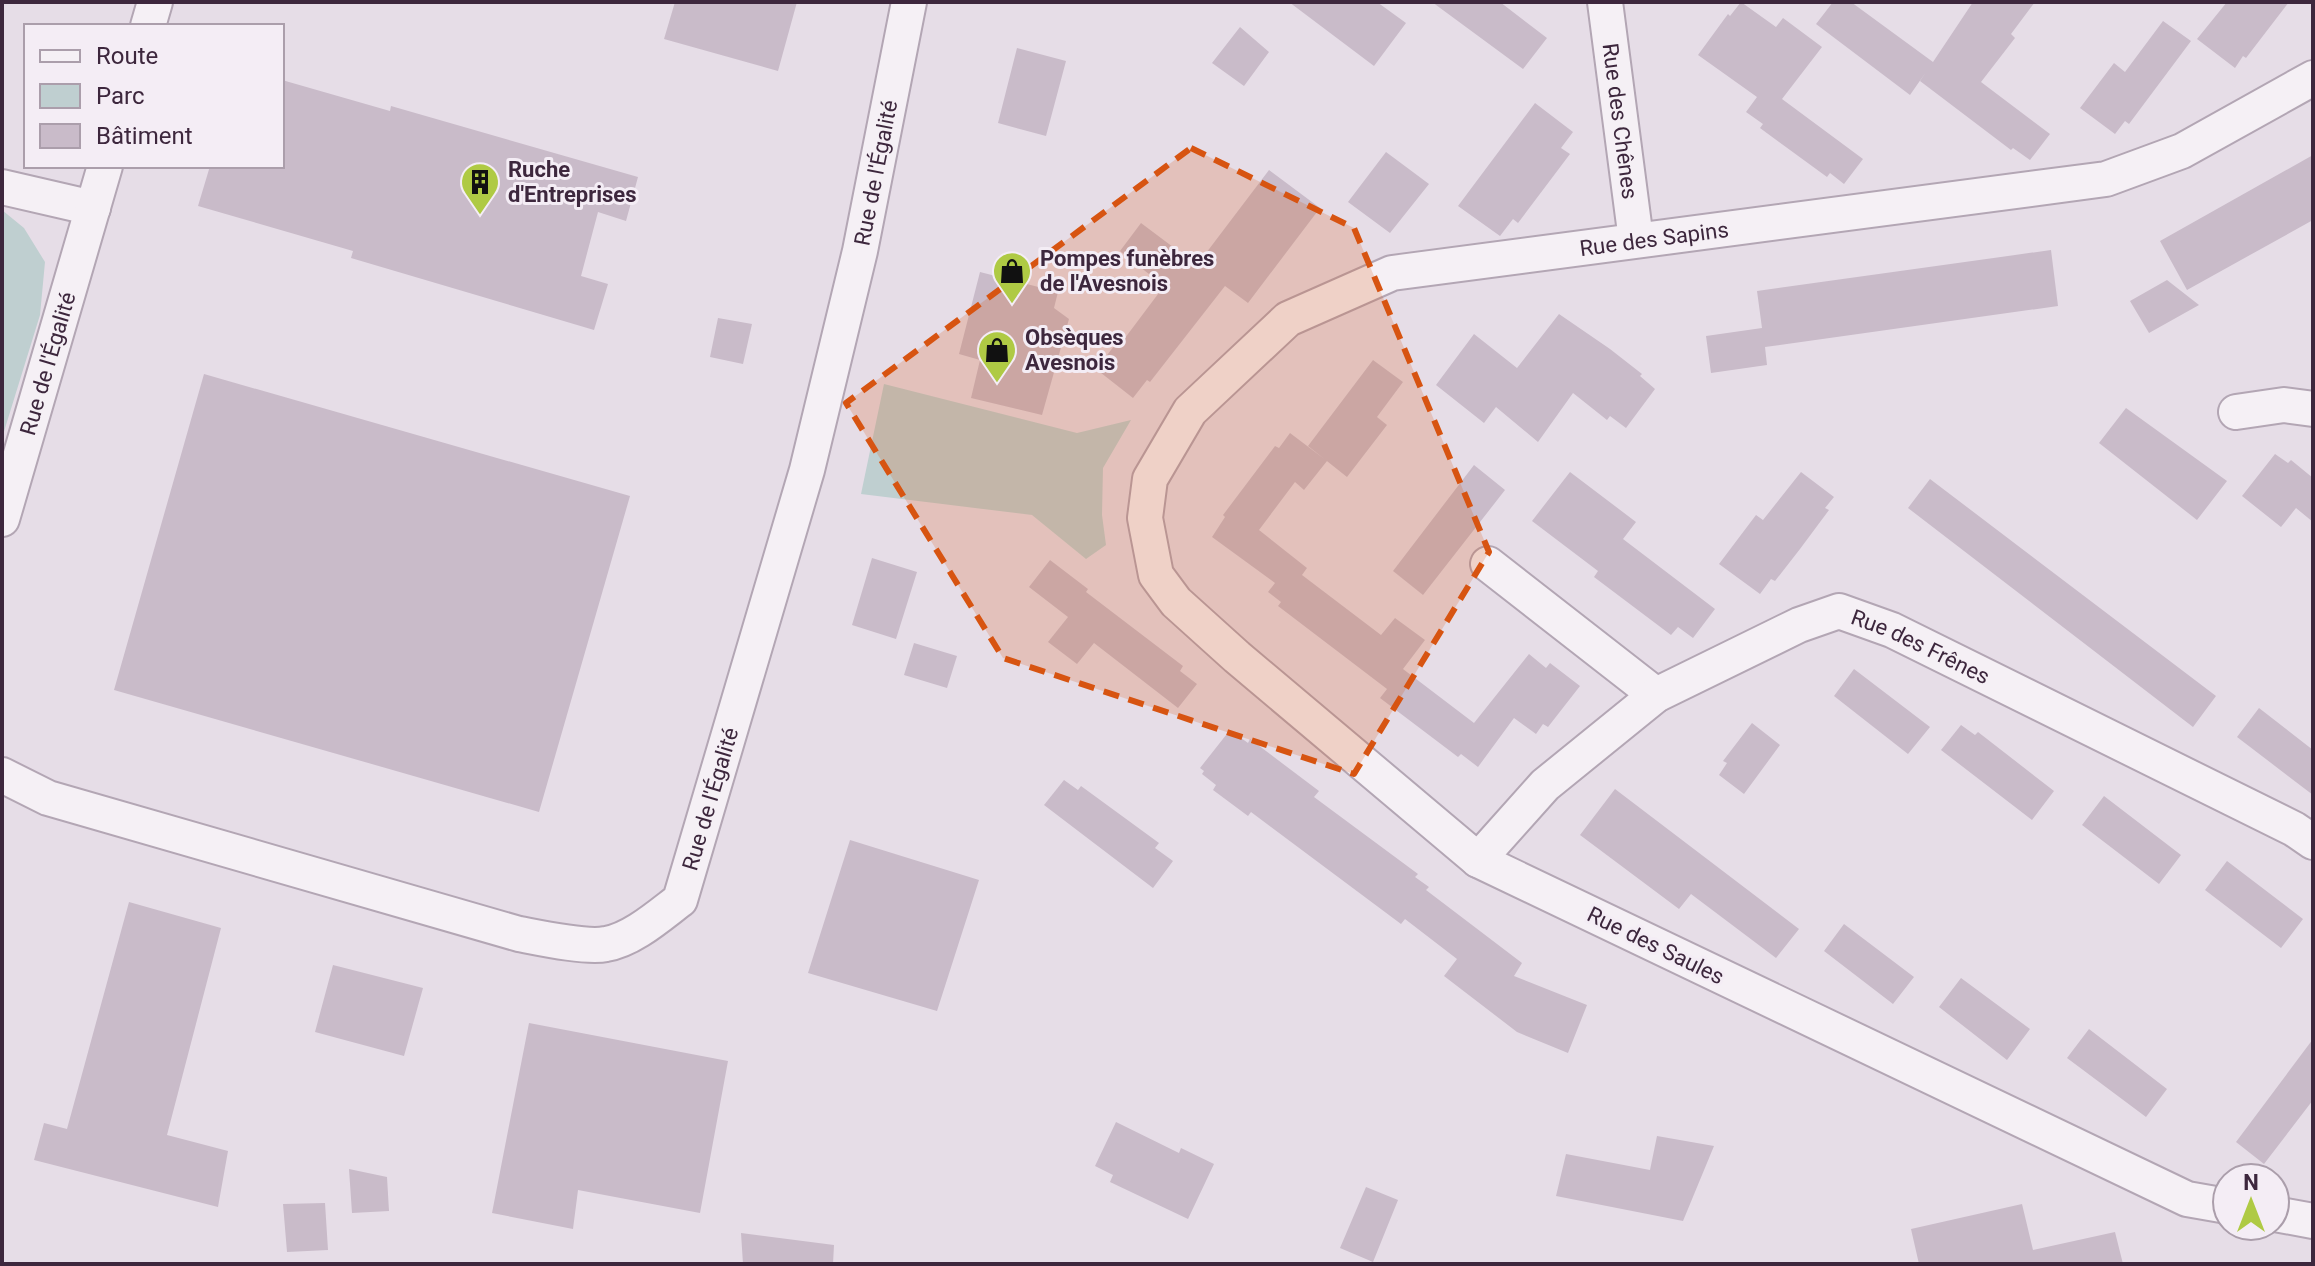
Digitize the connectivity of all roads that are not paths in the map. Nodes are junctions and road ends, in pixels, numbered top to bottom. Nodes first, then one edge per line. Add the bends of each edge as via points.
1 (155, 2) edge
2 (909, 2) edge
3 (1605, 2) edge
4 (149, 24) edge
5 (2313, 78) edge
6 (104, 168) edge
7 (2, 187) edge
8 (93, 208) junction
9 (1636, 240) junction
10 (2313, 409) edge
11 (2236, 412) dead end
12 (2, 519) edge
13 (1488, 564) dead end
14 (1156, 575) joint
15 (1656, 695) junction
16 (2, 775) edge
17 (2313, 842) edge
18 (1478, 860) junction
19 (2211, 1203) edge
20 (2291, 1217) edge
21 (2313, 1221) edge

1 - 4 street
2 - 16 street, Rue de l'Égalité via 860,251 807,470 680,900 644,927 606,944 519,934 48,798
3 - 9 street, Rue des Chênes
5 - 9 street, Rue des Sapins via 2182,151 2106,179
6 - 8 street, Rue de l'Égalité
7 - 8 street
8 - 12 street, Rue de l'Égalité
9 - 14 street, Rue des Sapins via 1392,273 1288,319 1190,411 1150,479 1145,518
10 - 11 street via 2284,405
13 - 15 street
14 - 18 street, Rue des Saules via 1176,602 1237,657
15 - 17 street, Rue des Frênes via 1839,611 1892,630 2063,713
15 - 18 street, Rue des Frênes via 1545,785
18 - 19 street, Rue des Saules via 2187,1199
20 - 21 street

